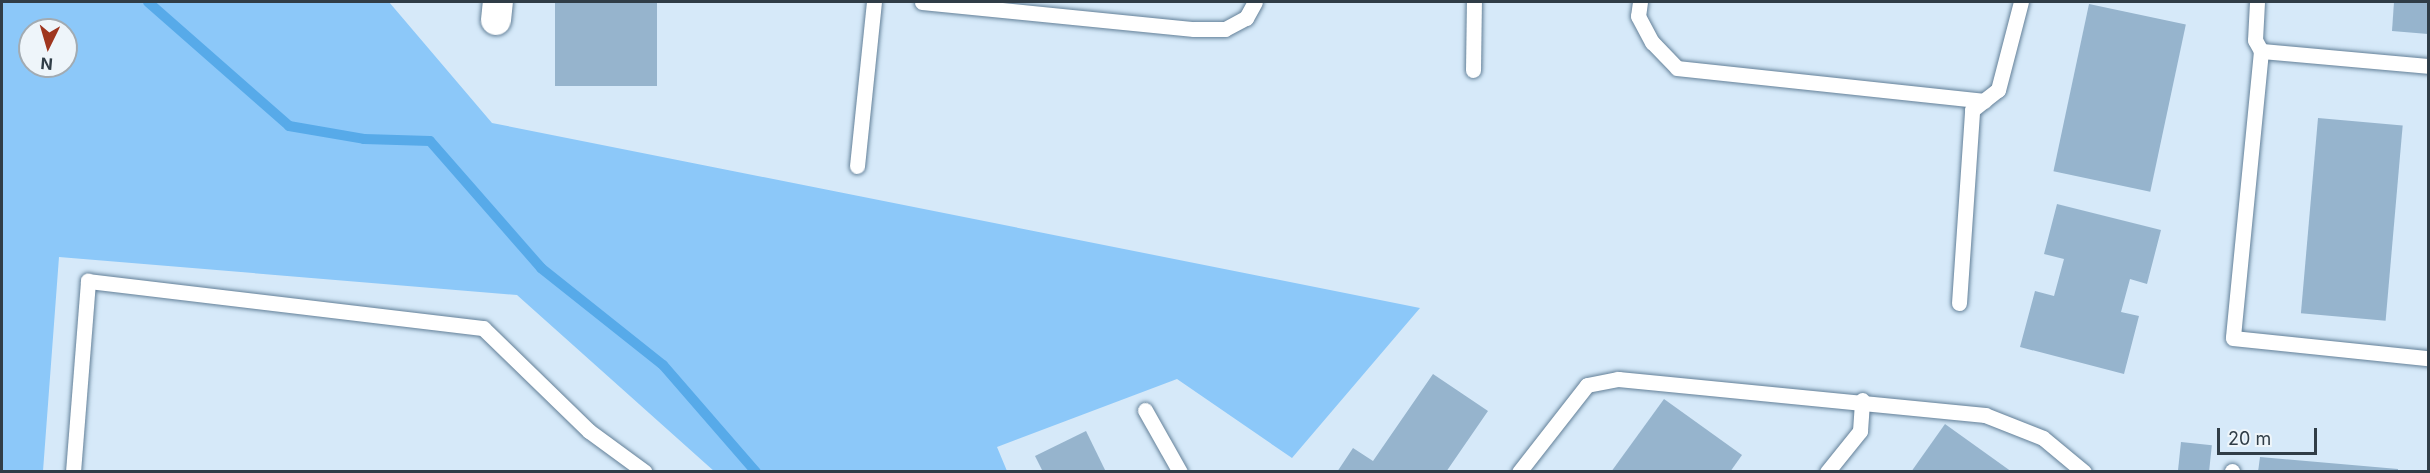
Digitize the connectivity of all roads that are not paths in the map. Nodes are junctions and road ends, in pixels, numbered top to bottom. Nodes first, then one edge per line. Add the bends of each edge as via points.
1 (874, 2) edge
2 (922, 2) edge
3 (1255, 2) edge
4 (1474, 2) edge
5 (1640, 2) edge
6 (2021, 2) edge
7 (2257, 2) edge
8 (2261, 51) junction
9 (2428, 66) edge
10 (1473, 70) dead end
11 (1984, 101) junction
12 (856, 166) dead end
13 (1959, 303) dead end
14 (2428, 358) edge
15 (1862, 400) junction
16 (1145, 410) dead end
17 (73, 471) edge
18 (645, 471) edge
19 (1180, 471) edge
20 (1519, 471) edge
21 (1827, 471) edge
22 (2084, 471) edge

1 - 12 lane
2 - 3 lane via 1194,29 1225,29 1246,18
4 - 10 lane
5 - 11 lane via 1638,16 1652,42 1677,68
6 - 11 lane via 1998,90
7 - 8 lane via 2255,40
8 - 9 lane
8 - 14 lane via 2233,338
11 - 13 lane via 1972,110
15 - 20 lane via 1618,379 1587,385
15 - 21 lane via 1860,431
15 - 22 lane via 1985,414 2043,438
16 - 19 lane
17 - 18 lane via 88,281 483,328 589,431

